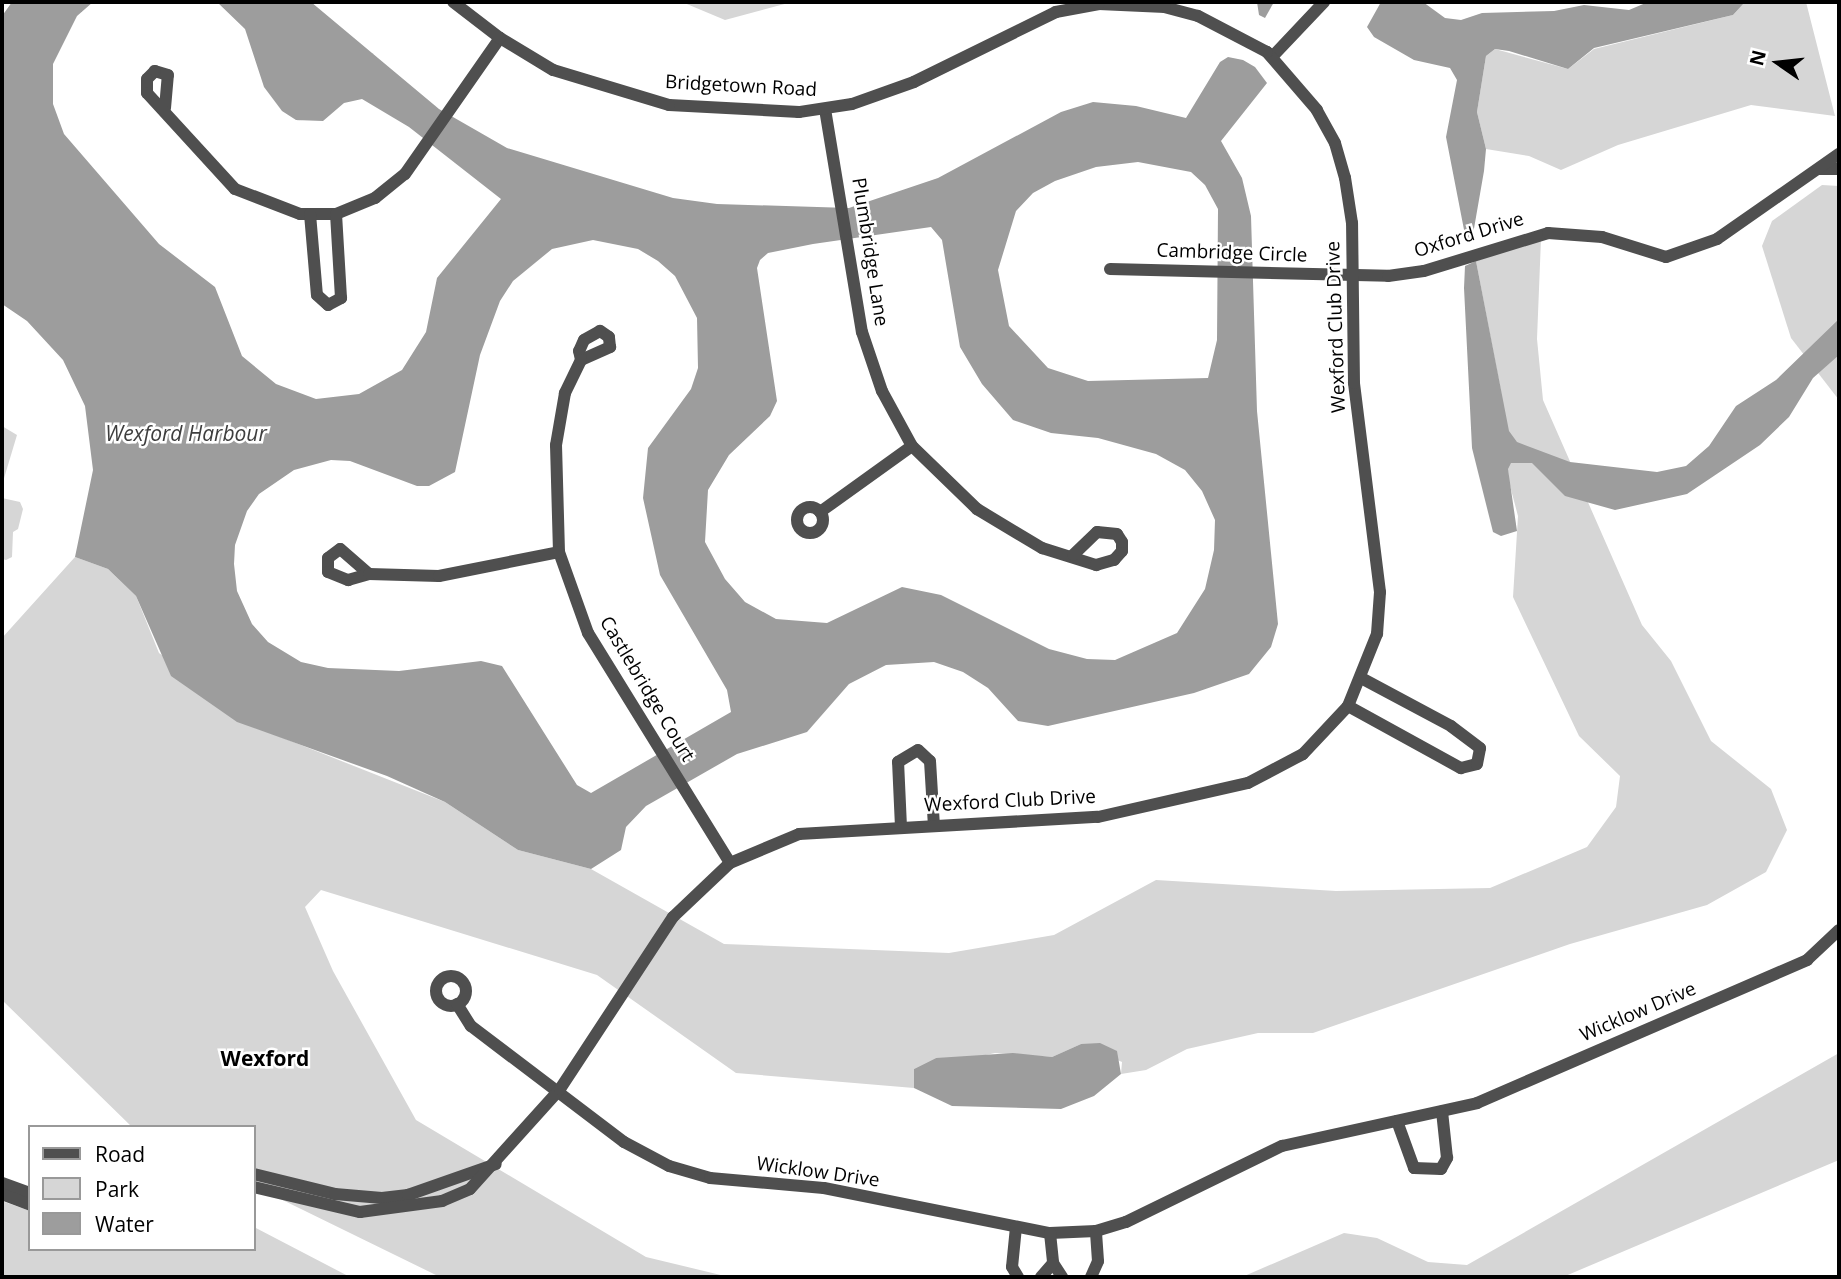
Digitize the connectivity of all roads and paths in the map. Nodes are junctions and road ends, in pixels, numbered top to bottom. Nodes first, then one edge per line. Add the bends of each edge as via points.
1 (453, 2) edge
2 (1324, 2) edge
3 (1054, 7) edge
4 (499, 38) junction
5 (1272, 57) junction
6 (165, 108) dead end
7 (825, 109) junction
8 (1839, 154) edge
9 (1819, 169) junction
10 (1839, 169) edge
11 (310, 214) junction
12 (337, 214) junction
13 (1110, 269) dead end
14 (1353, 275) junction
15 (581, 360) dead end
16 (912, 446) junction
17 (820, 512) dead end
18 (559, 552) junction
19 (1073, 555) dead end
20 (369, 573) dead end
21 (1363, 679) junction
22 (1348, 706) junction
23 (934, 826) junction
24 (901, 827) junction
25 (730, 863) junction
26 (1839, 930) edge
27 (457, 1004) dead end
28 (559, 1088) junction
29 (1442, 1111) junction
30 (1397, 1121) junction
31 (497, 1164) junction
32 (256, 1174) edge
33 (2, 1183) edge
34 (256, 1188) edge
35 (28, 1192) edge
36 (2, 1194) edge
37 (28, 1204) edge
38 (1016, 1227) junction
39 (1096, 1231) junction
40 (1050, 1233) junction
41 (1052, 1263) junction
42 (1018, 1277) edge
43 (1041, 1277) edge
44 (1062, 1277) edge
45 (1091, 1277) edge

1 - 4 street, Bridgetown Road
2 - 5 street
3 - 5 street, Bridgetown Road via 1165,7 1230,30
3 - 7 street, Bridgetown Road via 914,82
4 - 7 street, Bridgetown Road via 553,70 669,105
4 - 12 street via 405,174 375,198
5 - 14 street, Wexford Club Drive via 1317,110 1335,143 1352,223
6 - 11 street via 235,188
7 - 16 street, Plumbridge Lane via 862,332 882,391
8 - 9 street, Oxford Drive
9 - 10 street
9 - 14 street, Oxford Drive via 1717,239 1683,254 1657,256 1602,237 1548,233 1424,271
11 - 12 street
11 - 12 street via 317,295 328,306 341,298
13 - 14 street, Cambridge Circle
14 - 21 street, Wexford Club Drive via 1354,383 1380,592 1377,634
15 - 18 street, Castlebridge Court via 565,393 556,445
16 - 17 street
16 - 19 street, Plumbridge Lane via 977,509 1042,548
18 - 20 street via 439,576
18 - 25 street, Castlebridge Court via 588,633
21 - 22 street, Wexford Club Drive
21 - 22 street via 1480,748 1477,764 1461,768
22 - 23 street, Wexford Club Drive via 1303,754 1248,783 1098,817
23 - 24 street, Wexford Club Drive
23 - 24 street via 930,761 918,750 898,762
24 - 25 street, Wexford Club Drive via 799,834
25 - 28 street, Wexford Club Drive via 673,917
26 - 29 street, Wicklow Drive via 1807,960 1477,1102
27 - 28 street, Wicklow Drive via 471,1026
28 - 31 street, Wexford Club Drive
28 - 38 street, Wicklow Drive via 624,1142 679,1169 710,1178 824,1188
29 - 30 street, Wicklow Drive
29 - 30 street via 1447,1158 1441,1168 1415,1168
30 - 39 street, Wicklow Drive via 1282,1146 1126,1222
31 - 32 street via 432,1188 382,1198 347,1197
31 - 34 street, Wexford Club Drive via 470,1189 442,1201 381,1211 341,1210
33 - 35 street
36 - 37 street
38 - 40 street, Wicklow Drive
38 - 42 street via 1012,1267
39 - 40 street, Wicklow Drive
39 - 45 street via 1098,1261
40 - 41 street
41 - 43 street
41 - 44 street

